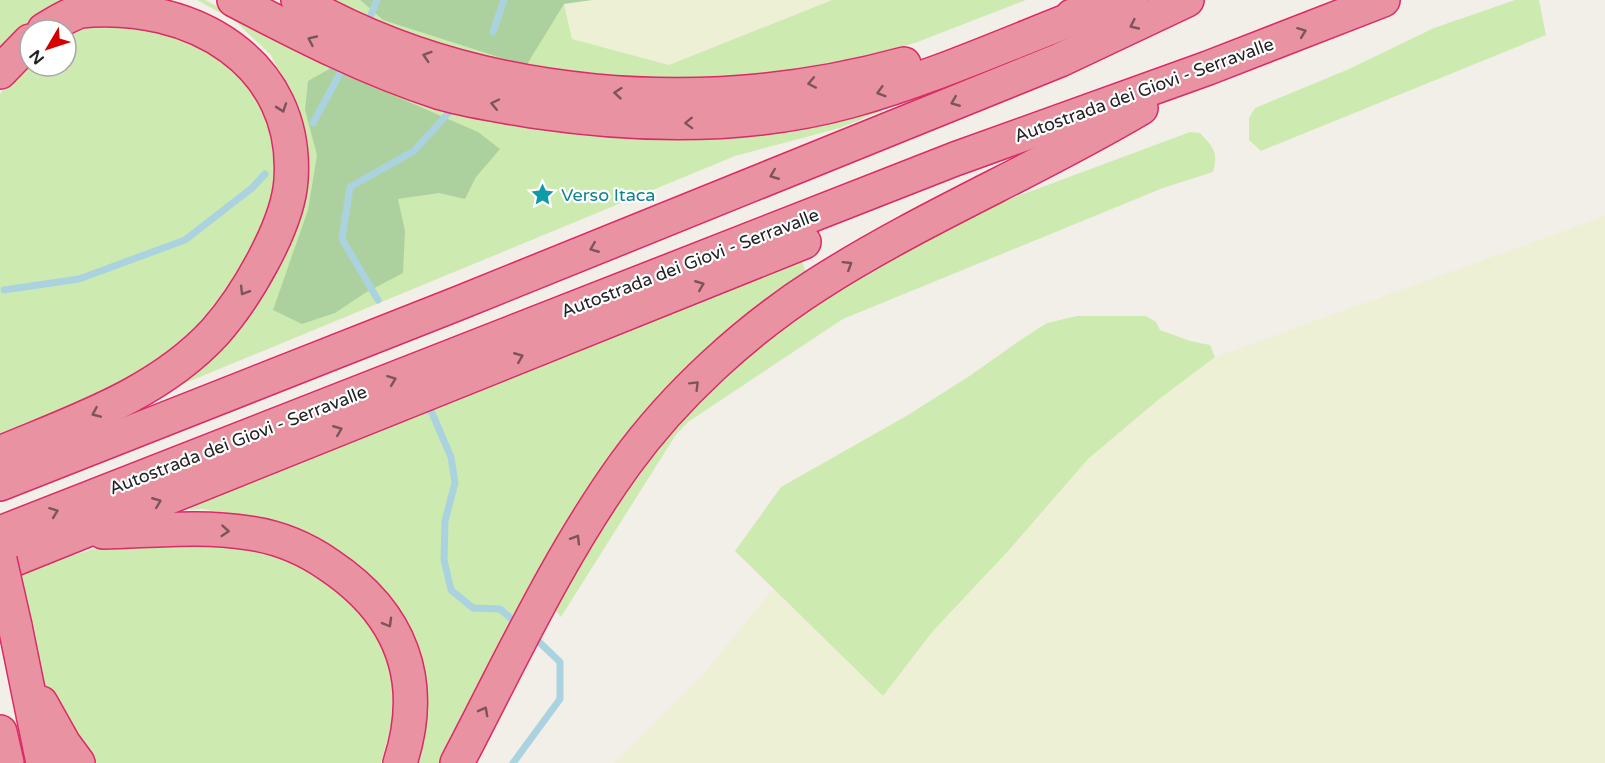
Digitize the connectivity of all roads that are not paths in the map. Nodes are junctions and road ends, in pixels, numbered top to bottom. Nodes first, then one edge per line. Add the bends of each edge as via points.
1 (234, 0) edge
2 (298, 0) edge
3 (1131, 0) edge
4 (1187, 0) edge
5 (1383, 0) edge
6 (1092, 10) junction
7 (67, 18) edge
8 (18, 53) edge
9 (1209, 68) junction
10 (0, 72) edge
11 (955, 159) junction
12 (0, 453) edge
13 (0, 484) edge
14 (83, 532) junction
15 (0, 533) edge
16 (0, 560) edge
17 (0, 565) edge
18 (17, 639) junction
19 (0, 732) edge
20 (7, 763) edge
21 (43, 763) edge
22 (78, 763) edge
23 (400, 763) edge
24 (457, 763) edge

6 -> 1 highway via 891,89 847,102 729,122 670,124 595,120 443,93 368,66
6 -> 2 highway via 847,77 774,89 651,96 580,90 451,64 386,42
3 - 6 highway
4 -> 13 highway via 1060,60
9 -> 5 highway, Autostrada dei Giovi - Serravalle
7 -> 12 highway via 121,3 142,3 167,6 215,25 237,41 268,77 289,130 291,180 286,205 261,264 215,332 163,376 133,395
8 - 10 highway
9 - 11 highway, Autostrada dei Giovi - Serravalle
24 -> 9 highway via 555,574 590,516 626,463 670,410 729,352 816,285 869,252 1087,140
14 -> 11 highway via 798,245
15 -> 11 highway, Autostrada dei Giovi - Serravalle
14 - 17 highway
14 -> 23 highway via 251,533 315,555 340,572 364,591 384,616 407,666 411,691 409,732
16 - 18 highway, bridge
18 - 21 highway
18 - 22 highway via 45,712
19 - 20 highway

